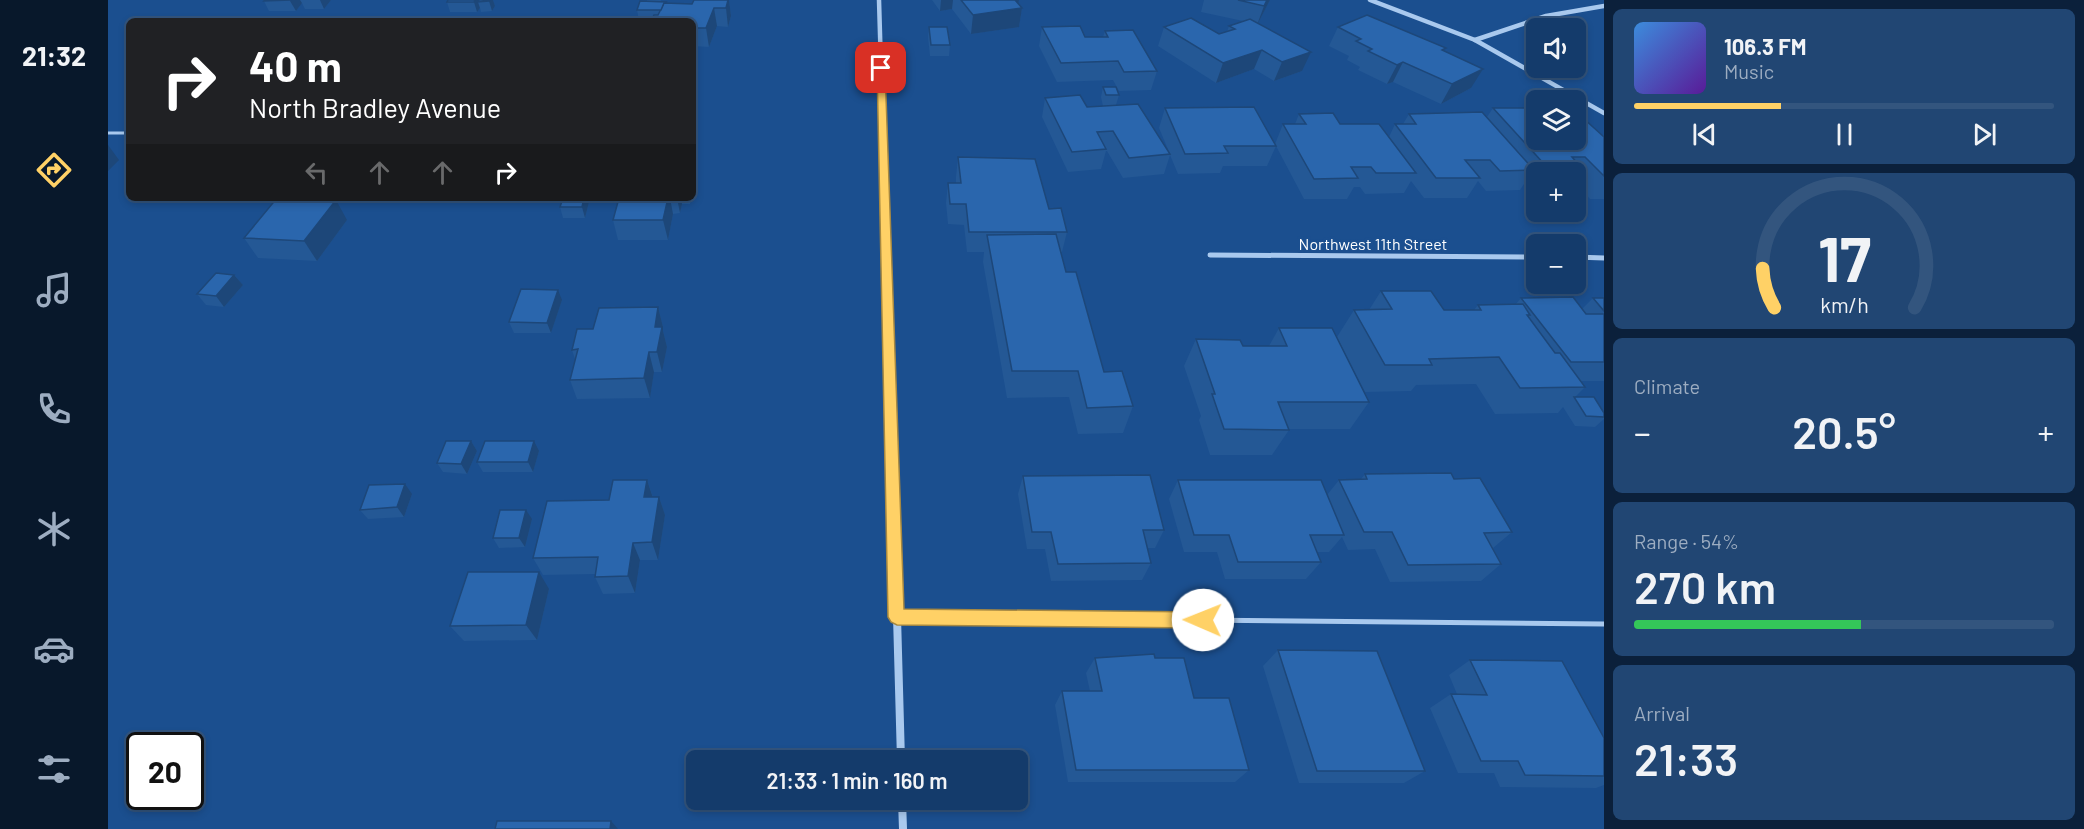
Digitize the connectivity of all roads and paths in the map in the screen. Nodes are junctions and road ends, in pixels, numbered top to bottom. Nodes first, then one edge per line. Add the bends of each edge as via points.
1 (879, 0) edge
2 (1370, 0) edge
3 (1604, 6) edge
4 (1475, 40) junction
5 (1604, 113) edge
6 (108, 133) edge
7 (126, 133) edge
8 (1210, 255) dead end
9 (1526, 257) edge
10 (1586, 257) edge
11 (1604, 258) edge
12 (897, 617) junction
13 (1604, 624) edge
14 (901, 750) edge
15 (902, 810) edge
16 (903, 829) edge

1 - 12 street
2 - 4 street
3 - 4 street via 1546,16
4 - 5 street
6 - 7 lane
8 - 9 street, Northwest 11th Street
10 - 11 street
12 - 13 lane
12 - 14 street
15 - 16 street

